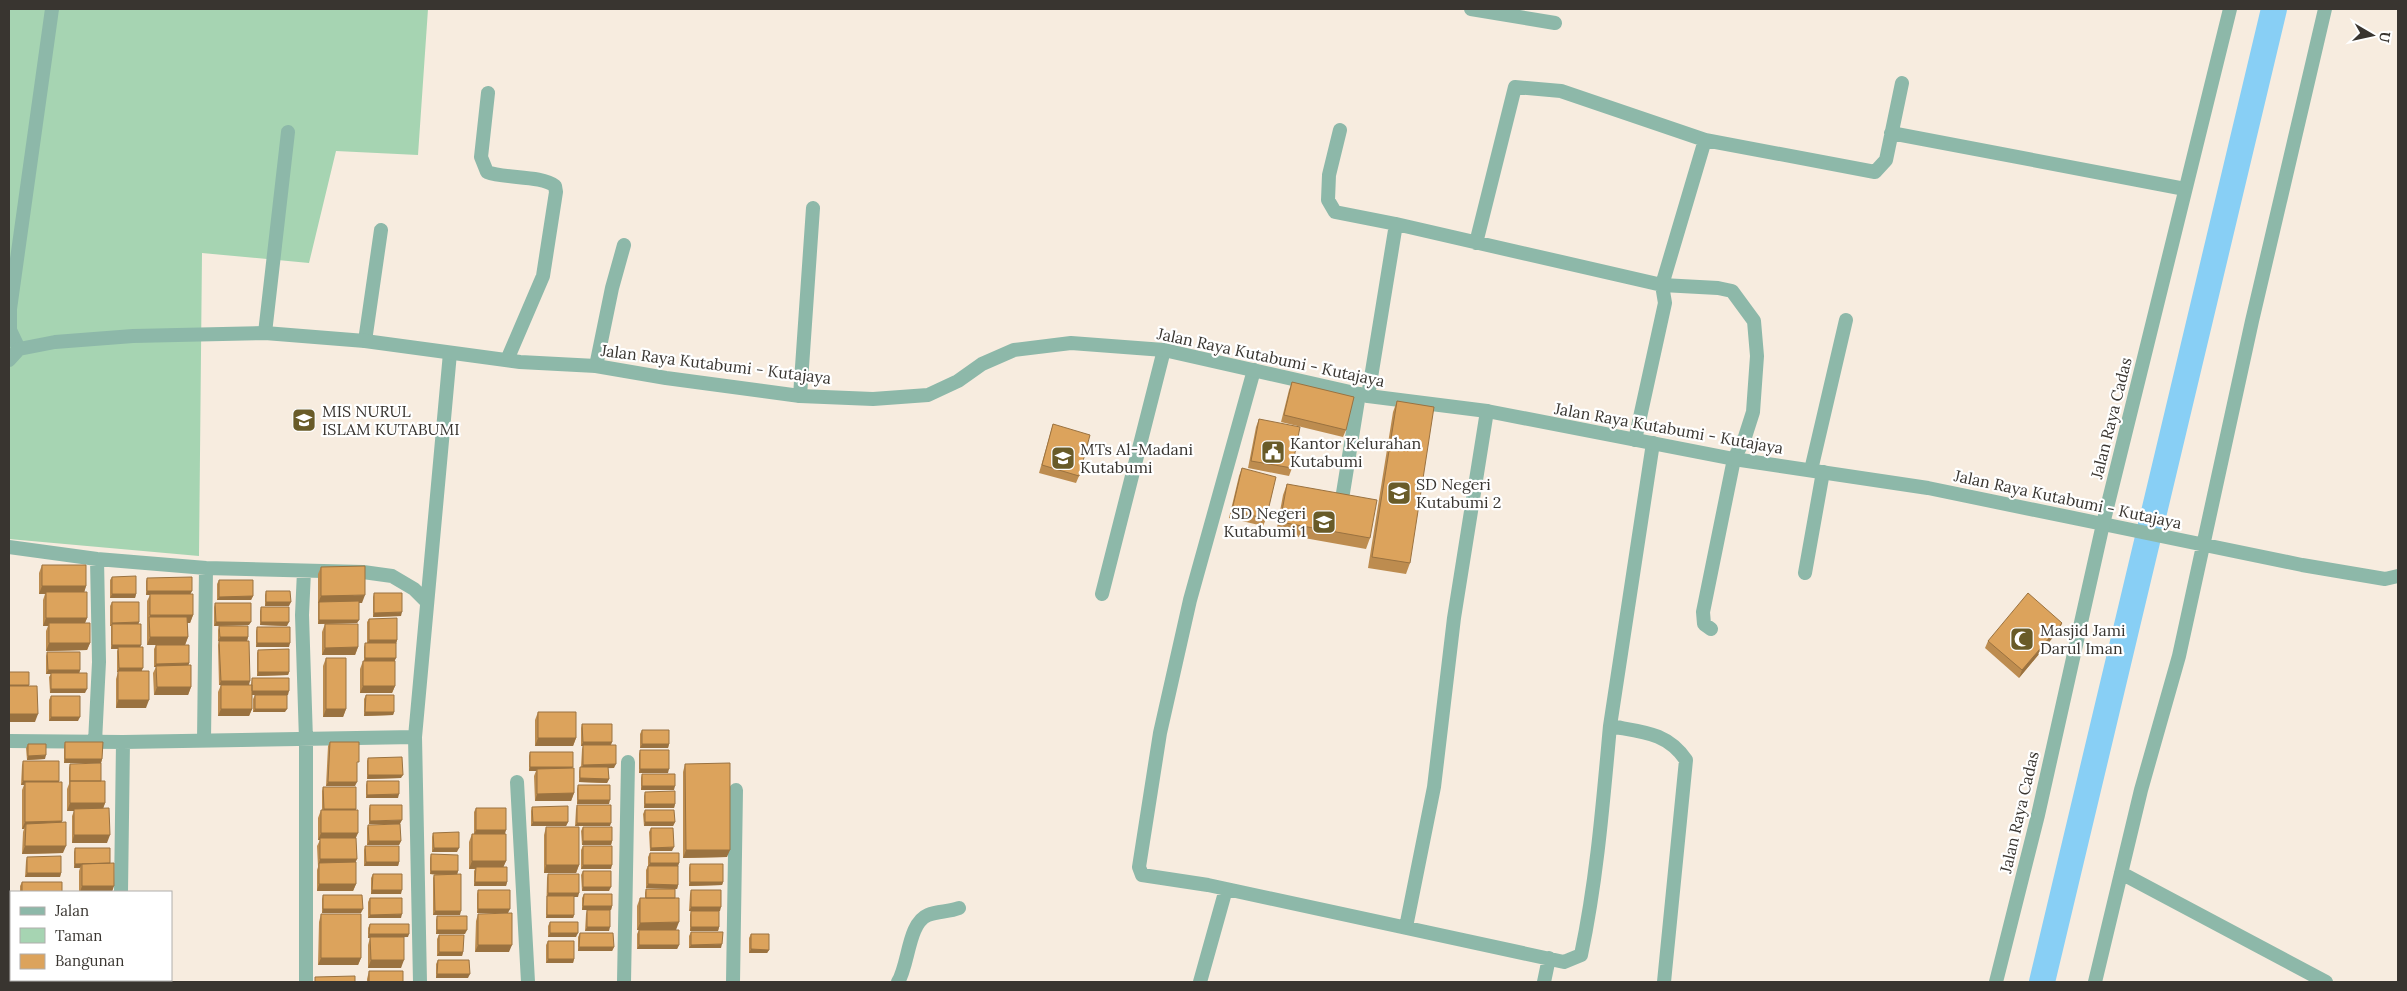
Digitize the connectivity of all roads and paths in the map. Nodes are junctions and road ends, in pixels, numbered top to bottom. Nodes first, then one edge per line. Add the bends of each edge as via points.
1 (52, 9) edge
2 (1471, 9) edge
3 (2230, 9) edge
4 (2325, 9) edge
5 (1555, 23) dead end
6 (1902, 83) dead end
7 (488, 93) dead end
8 (1340, 130) dead end
9 (288, 132) dead end
10 (1891, 133) junction
11 (1705, 140) junction
12 (2185, 189) junction
13 (813, 208) dead end
14 (1396, 224) junction
15 (381, 230) dead end
16 (1476, 243) junction
17 (624, 245) dead end
18 (1662, 285) junction
19 (1846, 320) dead end
20 (265, 333) junction
21 (365, 341) junction
22 (19, 349) junction
23 (1164, 350) junction
24 (450, 353) junction
25 (9, 360) edge
26 (508, 360) junction
27 (596, 366) junction
28 (1254, 370) junction
29 (1363, 395) junction
30 (800, 396) junction
31 (1487, 411) junction
32 (1635, 440) junction
33 (1653, 443) junction
34 (1734, 459) junction
35 (1817, 471) junction
36 (1343, 493) edge
37 (2103, 524) junction
38 (2205, 545) junction
39 (9, 547) edge
40 (97, 559) junction
41 (206, 568) junction
42 (304, 571) junction
43 (1805, 573) dead end
44 (2398, 576) edge
45 (1102, 594) dead end
46 (427, 602) junction
47 (1711, 629) dead end
48 (1610, 726) junction
49 (415, 737) junction
50 (306, 740) junction
51 (9, 741) edge
52 (204, 741) junction
53 (95, 742) junction
54 (123, 742) junction
55 (628, 762) dead end
56 (517, 782) dead end
57 (736, 790) dead end
58 (2121, 873) junction
59 (1226, 889) junction
60 (121, 891) edge
61 (959, 908) dead end
62 (9, 915) edge
63 (1406, 927) junction
64 (9, 954) edge
65 (1548, 958) junction
66 (2321, 981) edge
67 (10, 982) edge
68 (306, 982) edge
69 (420, 982) edge
70 (528, 982) edge
71 (624, 982) edge
72 (733, 982) edge
73 (898, 982) edge
74 (1200, 982) edge
75 (1544, 982) edge
76 (1664, 982) edge
77 (1996, 982) edge
78 (2095, 982) edge

1 - 22 street via 10,309 10,330
2 - 5 street
3 - 12 street, Jalan Raya Cadas
4 - 38 street via 2252,321
6 - 10 street
7 - 26 street via 481,157 487,172 544,181 555,186 556,192 543,276
8 - 14 street via 1328,200 1336,212
9 - 20 street
10 - 11 street via 1886,160 1875,172
10 - 12 street
11 - 16 street via 1561,92 1515,87
11 - 18 street
12 - 37 street, Jalan Raya Cadas
13 - 30 street
14 - 16 street
14 - 29 street
15 - 21 street
16 - 18 street
17 - 27 street
18 - 32 street via 1665,303
18 - 34 street via 1732,291 1754,321 1758,356 1753,412
19 - 35 street
20 - 21 street, Jalan Raya Kutabumi - Kutajaya
20 - 22 street, Jalan Raya Kutabumi - Kutajaya via 133,336 55,342
21 - 24 street, Jalan Raya Kutabumi - Kutajaya
22 - 25 street
23 - 28 street, Jalan Raya Kutabumi - Kutajaya
23 - 30 street, Jalan Raya Kutabumi - Kutajaya via 1071,343 1052,345 1014,350 928,394 873,399
23 - 45 street
24 - 26 street, Jalan Raya Kutabumi - Kutajaya
24 - 46 street
26 - 27 street, Jalan Raya Kutabumi - Kutajaya
27 - 30 street, Jalan Raya Kutabumi - Kutajaya
28 - 29 street, Jalan Raya Kutabumi - Kutajaya
28 - 59 street via 1190,600 1160,733 1139,867 1142,875
29 - 31 street, Jalan Raya Kutabumi - Kutajaya
29 - 36 street
31 - 32 street, Jalan Raya Kutabumi - Kutajaya
31 - 63 street via 1452,628 1434,787
32 - 33 street, Jalan Raya Kutabumi - Kutajaya
33 - 34 street, Jalan Raya Kutabumi - Kutajaya
33 - 48 street
34 - 35 street, Jalan Raya Kutabumi - Kutajaya
34 - 47 street via 1703,612 1704,624
35 - 37 street, Jalan Raya Kutabumi - Kutajaya via 1928,488
35 - 43 street
37 - 38 street, Jalan Raya Kutabumi - Kutajaya
37 - 77 street, Jalan Raya Cadas via 2038,815
38 - 44 street, Jalan Raya Kutabumi - Kutajaya via 2385,579
38 - 58 street
39 - 40 street
40 - 41 street
40 - 53 street via 99,662
41 - 42 street
41 - 52 street
42 - 46 street via 392,576 414,589
42 - 50 street via 302,615
46 - 49 street
48 - 65 street via 1599,845 1581,955 1564,962
48 - 76 street via 1657,735 1676,746 1686,760
49 - 50 street
49 - 69 street
50 - 52 street
50 - 68 street
51 - 53 street
52 - 54 street
53 - 54 street
54 - 60 street
55 - 71 street
56 - 70 street
57 - 72 street
58 - 66 street
58 - 78 street
59 - 63 street
59 - 74 street
61 - 73 street via 930,914 919,921
62 - 64 street
63 - 65 street
64 - 67 street
65 - 75 street

